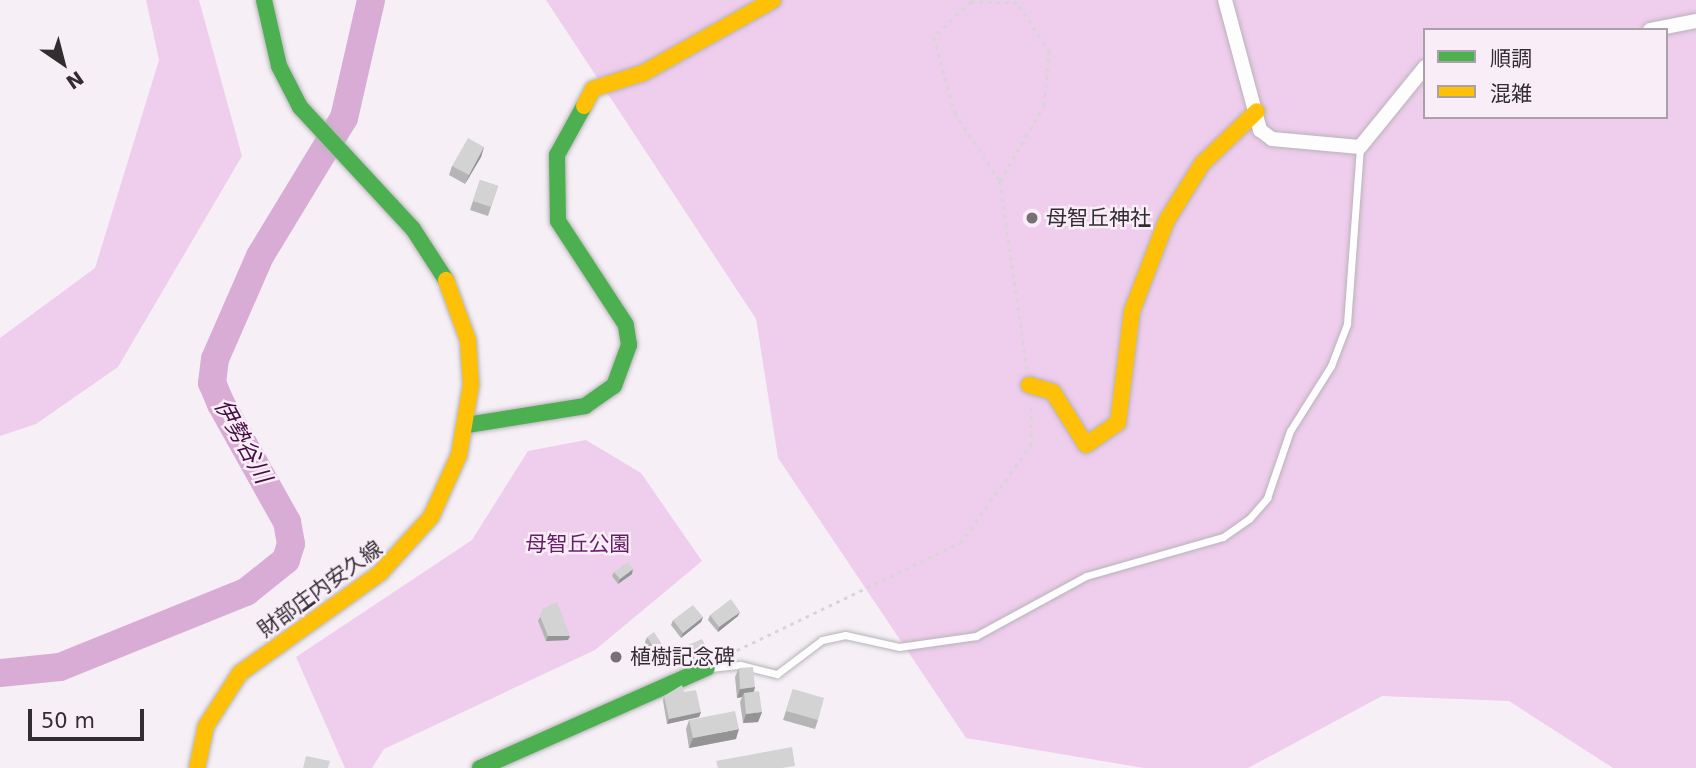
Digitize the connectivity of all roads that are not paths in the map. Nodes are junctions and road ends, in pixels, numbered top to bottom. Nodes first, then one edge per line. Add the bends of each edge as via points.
1 (264, 0) edge
2 (773, 0) edge
3 (1225, 0) edge
4 (1696, 21) edge
5 (1660, 28) edge
6 (1423, 69) edge
7 (1257, 111) junction
8 (1360, 147) junction
9 (1029, 385) road end
10 (467, 425) junction
11 (706, 668) joint
12 (194, 767) edge
13 (480, 768) edge

1 - 10 street, 財部庄内安久線 via 279,66 319,132 413,229 458,301 468,351
2 - 10 street via 643,73 593,89 557,155 558,221 626,325 629,345 614,386 585,406
3 - 7 street
4 - 5 street
6 - 8 street
7 - 8 street via 1260,130 1272,139
7 - 9 street via 1202,164 1167,220 1132,311 1118,423 1086,445 1053,392
8 - 11 lane via 1347,324 1331,366 1290,431 1267,498 1249,519 1223,537 1086,576 976,636 899,647 845,635 822,640 777,674 740,665
10 - 12 street, 財部庄内安久線 via 436,506 405,551 240,673 220,696
11 - 13 street

